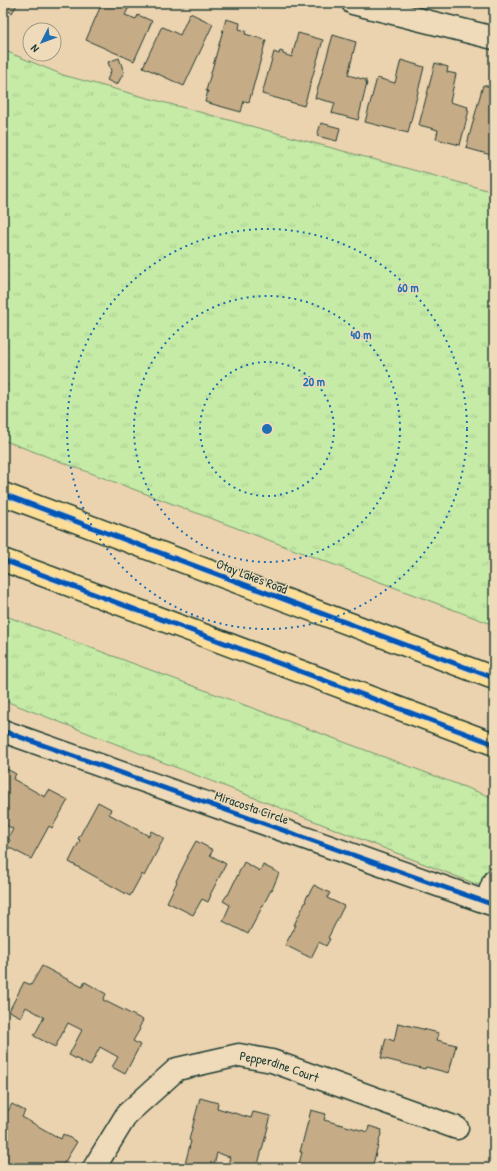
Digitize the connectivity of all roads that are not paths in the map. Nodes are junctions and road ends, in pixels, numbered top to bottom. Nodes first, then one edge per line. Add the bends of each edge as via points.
1 (353, 3) edge
2 (494, 38) edge
3 (3, 494) edge
4 (3, 560) edge
5 (494, 678) edge
6 (3, 731) edge
7 (494, 744) edge
8 (494, 881) edge
9 (490, 903) edge
10 (457, 1128) dead end
11 (94, 1168) edge

1 - 2 street
3 - 5 main road, Otay Lakes Road
4 - 7 main road
6 - 9 street, Miracosta Circle
8 - 9 street
10 - 11 street, Pepperdine Court via 272,1061 239,1055 177,1069 127,1114

